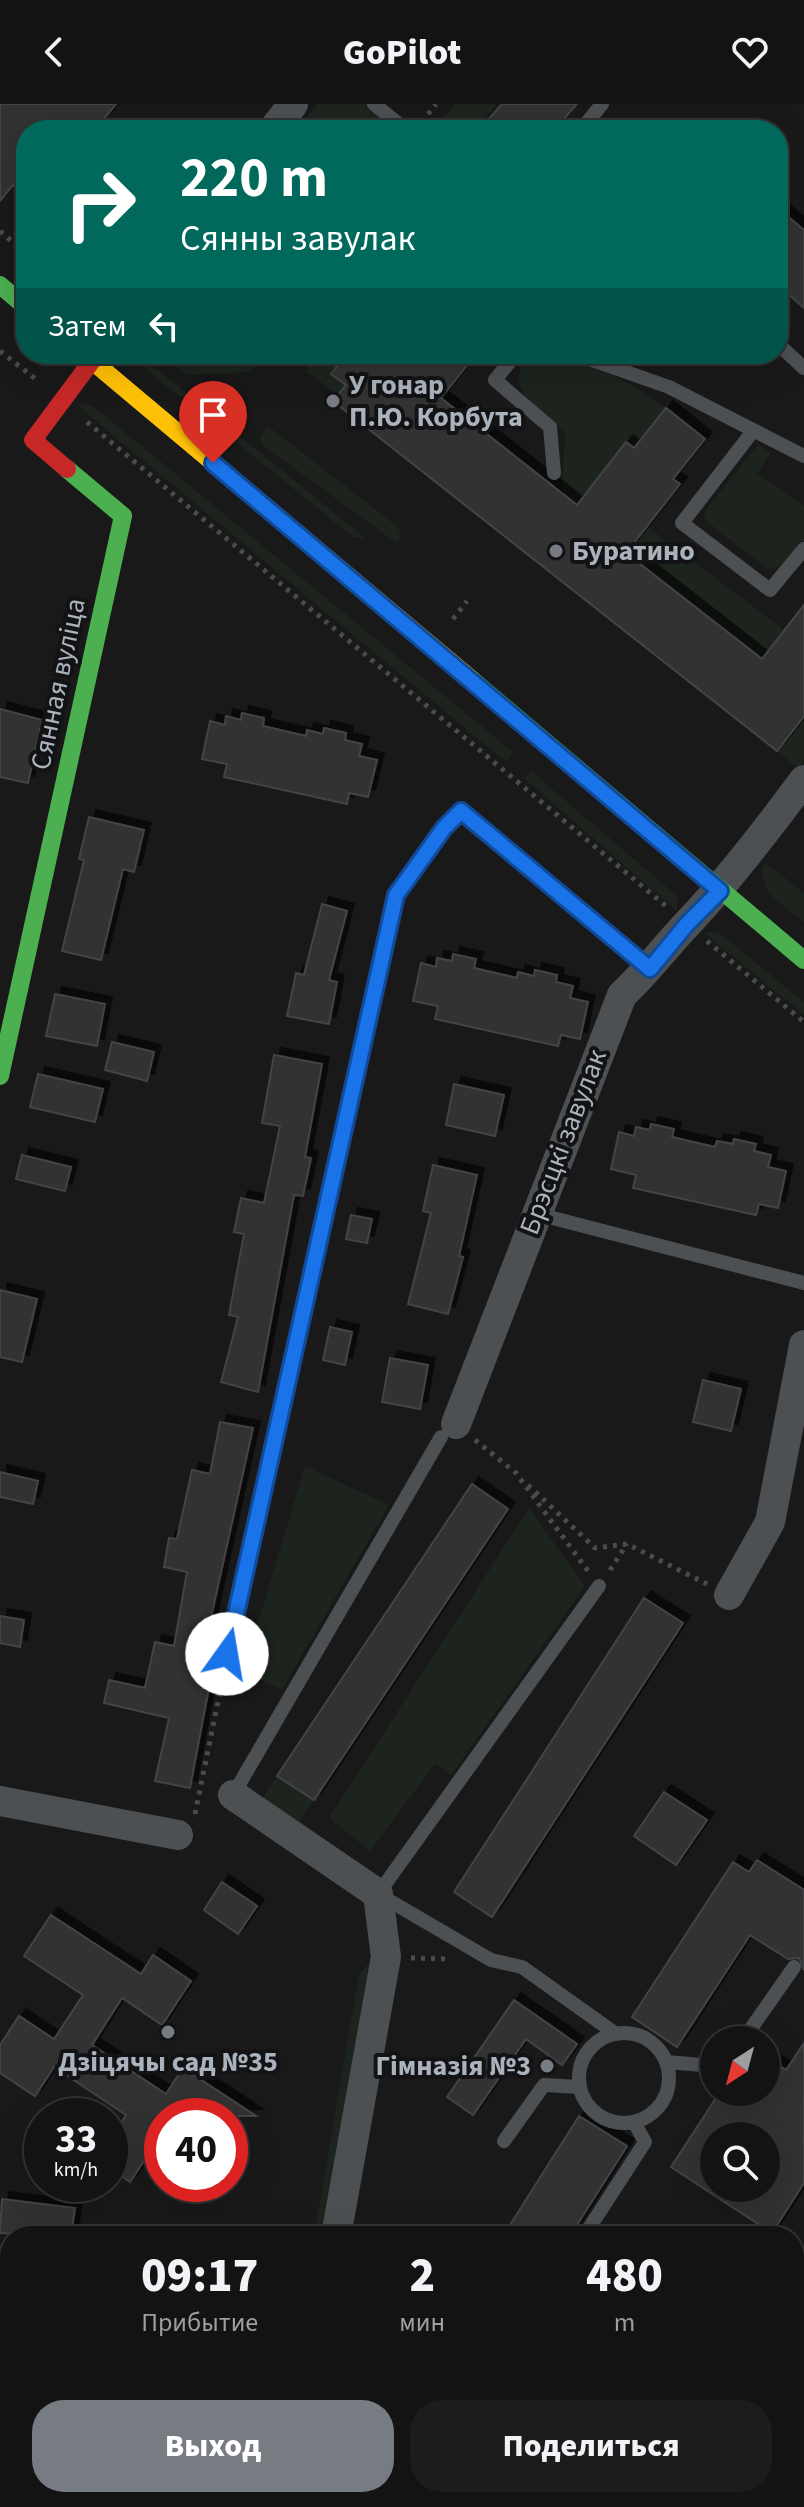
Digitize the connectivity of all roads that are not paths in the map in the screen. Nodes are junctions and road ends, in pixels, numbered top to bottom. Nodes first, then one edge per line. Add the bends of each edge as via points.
1 (293, 104) edge
2 (602, 104) edge
3 (281, 120) edge
4 (589, 120) edge
5 (0, 285) edge
6 (16, 299) edge
7 (788, 353) edge
8 (86, 364) edge
9 (100, 364) edge
10 (508, 364) edge
11 (603, 364) edge
12 (804, 368) edge
13 (753, 431) junction
14 (804, 456) edge
15 (554, 473) dead end
16 (804, 549) edge
17 (804, 780) edge
18 (720, 891) junction
19 (804, 960) edge
20 (650, 969) junction
21 (0, 1076) edge
22 (545, 1216) dead end
23 (804, 1283) edge
24 (804, 1345) edge
25 (798, 1408) edge
26 (448, 1431) joint
27 (599, 1586) road end
28 (729, 1595) road end
29 (227, 1654) road end
30 (233, 1795) joint
31 (0, 1801) edge
32 (178, 1835) road end
33 (378, 1894) junction
34 (794, 1967) dead end
35 (753, 2026) edge
36 (616, 2034) junction
37 (667, 2062) junction
38 (700, 2065) edge
39 (580, 2087) junction
40 (634, 2122) junction
41 (504, 2141) dead end
42 (338, 2226) edge
43 (590, 2226) edge

1 - 3 street
2 - 4 lane
5 - 6 street
7 - 12 lane
8 - 21 street, Сянная вуліца via 33,440 123,516
9 - 18 street
10 - 15 lane via 495,380 550,427
11 - 13 lane via 669,387
13 - 14 lane
13 - 16 lane via 682,523 770,590
17 - 18 street, Брэсцкі завулак
18 - 19 street
18 - 20 street, Брэсцкі завулак
20 - 26 street, Брэсцкі завулак via 622,995 607,1025
20 - 29 street via 461,811 396,895
22 - 23 lane
24 - 25 street
25 - 28 street via 770,1522
26 - 30 lane
27 - 33 lane
30 - 33 street
31 - 32 street
33 - 36 lane via 491,1960 522,1967
33 - 42 street via 386,1957
34 - 35 lane
36 - 37 lane via 646,2039
36 - 39 lane via 591,2047 579,2073
37 - 38 lane
37 - 40 lane via 670,2077 660,2106
39 - 40 lane via 585,2101 606,2120
39 - 41 lane via 544,2085
40 - 43 lane via 645,2142

